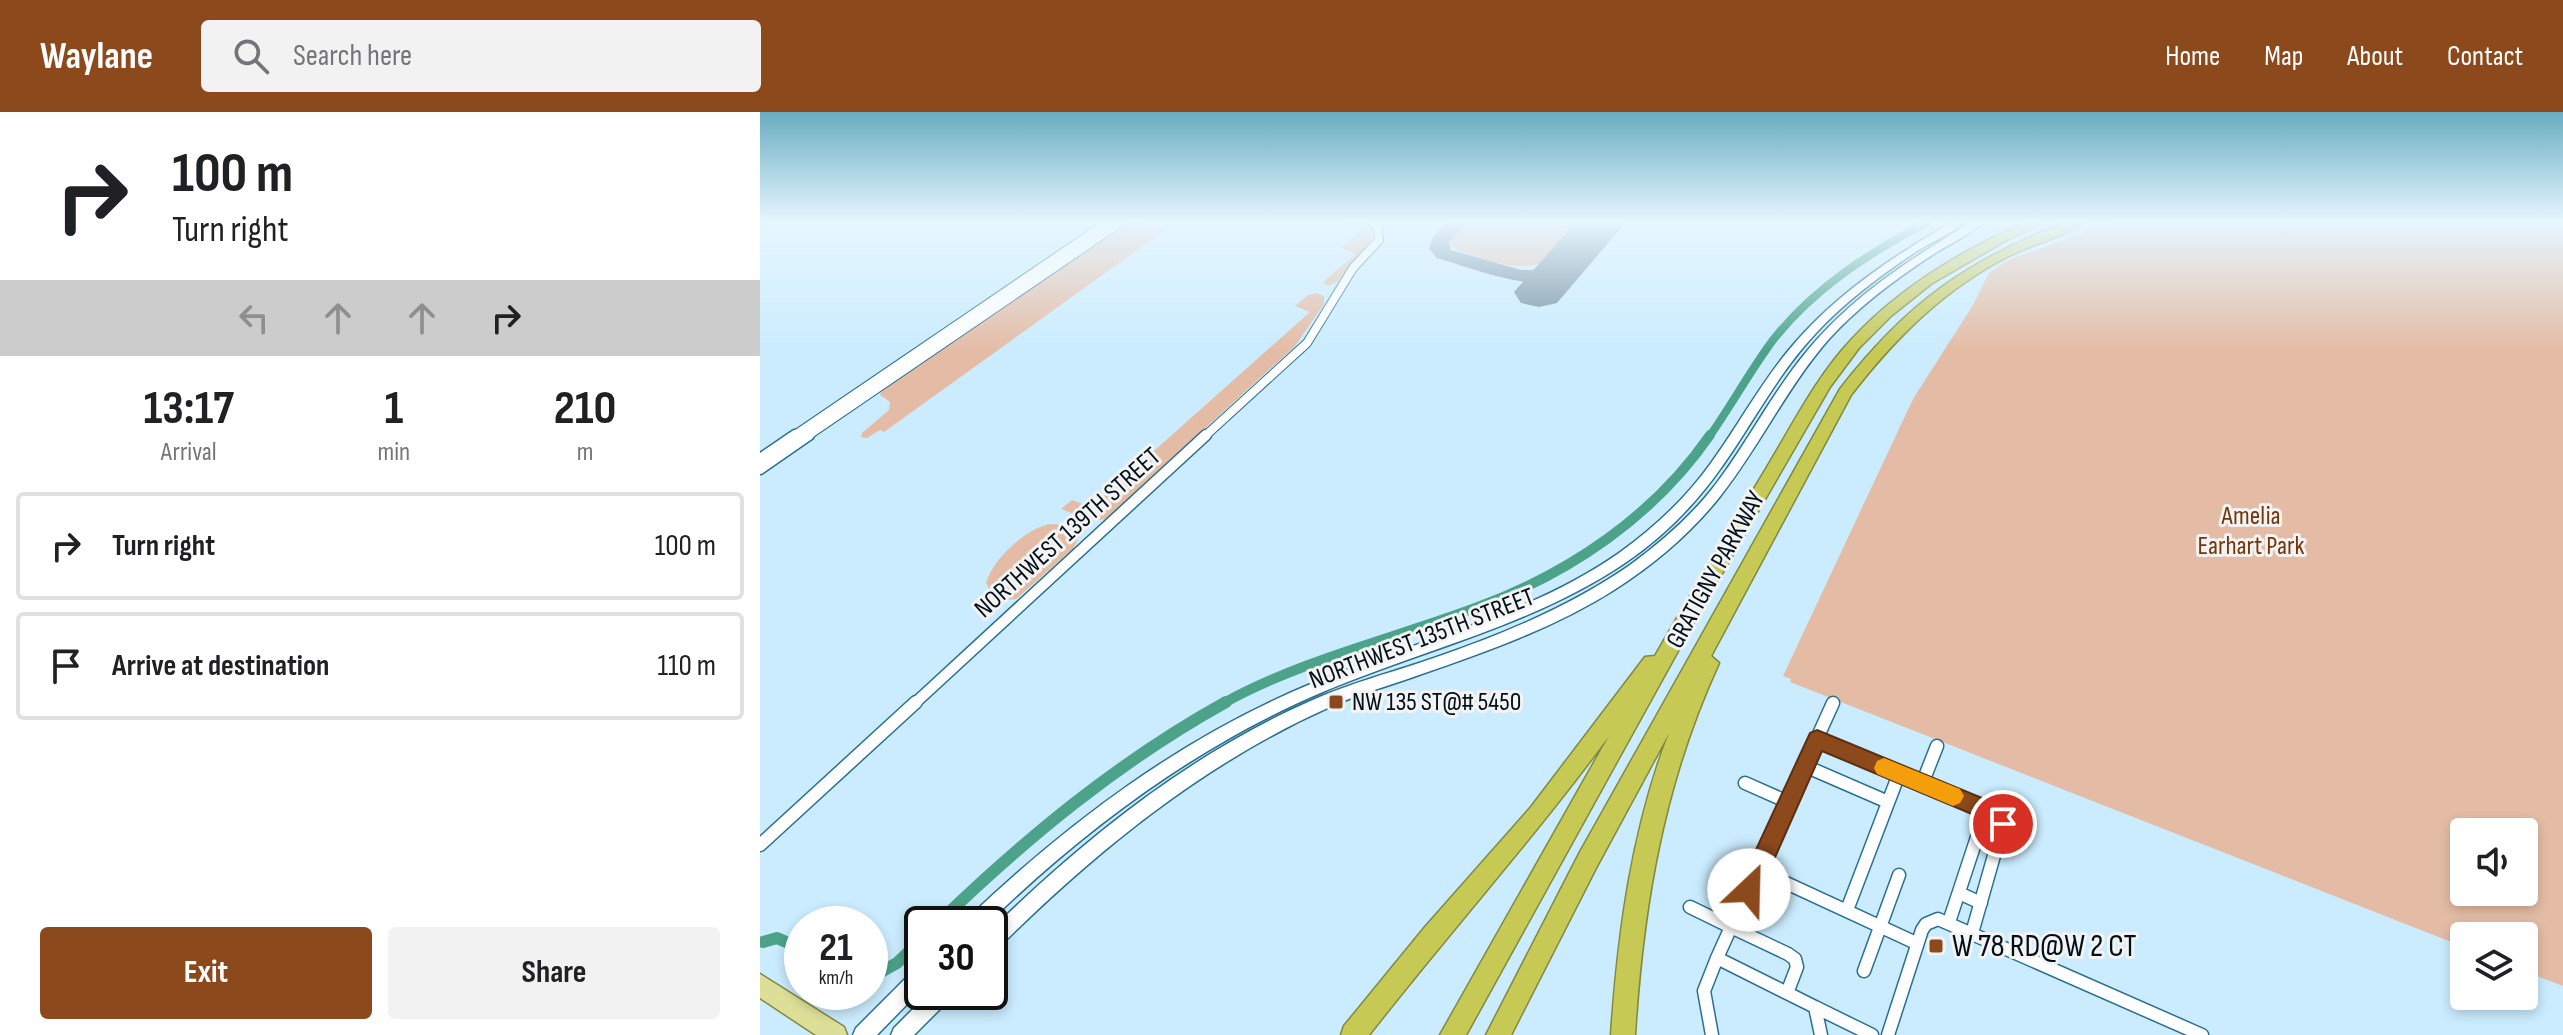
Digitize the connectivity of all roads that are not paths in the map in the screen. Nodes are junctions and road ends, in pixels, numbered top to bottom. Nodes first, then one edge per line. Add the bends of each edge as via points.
1 (1045, 265) edge
2 (1058, 265) edge
3 (1356, 265) edge
4 (1888, 265) edge
5 (1910, 265) edge
6 (1953, 265) edge
7 (1980, 265) edge
8 (760, 459) edge
9 (760, 469) edge
10 (1734, 599) junction
11 (1687, 617) junction
12 (1833, 703) dead end
13 (1817, 739) junction
14 (1937, 746) dead end
15 (1805, 766) junction
16 (1899, 774) junction
17 (1745, 783) dead end
18 (1922, 784) junction
19 (1788, 802) junction
20 (1888, 802) junction
21 (1986, 810) junction
22 (760, 845) edge
23 (1758, 870) junction
24 (1899, 875) dead end
25 (1959, 893) junction
26 (1981, 903) junction
27 (994, 906) edge
28 (1690, 907) dead end
29 (1739, 910) dead end
30 (1847, 910) junction
31 (1949, 922) junction
32 (1881, 926) junction
33 (1008, 927) edge
34 (1731, 927) junction
35 (1972, 933) junction
36 (1916, 943) junction
37 (1717, 958) junction
38 (1864, 971) dead end
39 (760, 985) edge
40 (1787, 993) junction
41 (904, 994) edge
42 (1815, 1007) junction
43 (925, 1010) edge
44 (1853, 1031) edge
45 (836, 1035) edge
46 (863, 1035) edge
47 (901, 1035) edge
48 (1353, 1035) edge
49 (1452, 1035) edge
50 (1498, 1035) edge
51 (1623, 1035) edge
52 (1712, 1035) edge
53 (1821, 1035) edge
54 (1872, 1035) edge
55 (1888, 1035) edge
56 (2202, 1035) edge

1 - 8 street
2 - 9 street
3 - 22 street, NORTHWEST 139TH STREET via 1302,348
4 - 27 main road, NORTHWEST 135TH STREET via 1829,312 1779,370 1704,482 1668,521 1620,560 1490,627 1277,705 1183,757 1078,831
5 - 33 main road, NORTHWEST 135TH STREET via 1844,317 1794,375 1706,505 1632,570 1550,619 1327,701 1203,766 1094,845
6 - 11 highway, GRATIGNY PARKWAY via 1886,313 1854,345 1824,385
7 - 10 highway, GRATIGNY PARKWAY via 1915,311 1874,352 1845,393
10 - 50 highway, GRATIGNY PARKWAY
10 - 51 highway via 1675,737 1657,800 1638,886
11 - 48 highway via 1539,814
11 - 49 highway, GRATIGNY PARKWAY
12 - 13 street
13 - 15 street
13 - 16 street
14 - 18 street
15 - 19 street
15 - 20 street
16 - 18 street
16 - 20 street
17 - 19 street
18 - 21 street
19 - 23 street
20 - 30 street
21 - 25 street
21 - 26 street via 2003,824
23 - 29 street
23 - 30 street
24 - 32 street
25 - 26 street
25 - 31 street
26 - 35 street
28 - 34 street
30 - 32 street
31 - 35 street
31 - 36 street via 1926,924
32 - 36 street
32 - 38 street
34 - 37 street
34 - 40 street via 1795,959
35 - 56 street
36 - 55 street
37 - 40 street
37 - 52 street via 1704,991
39 - 45 main road
40 - 42 street
41 - 46 main road
42 - 44 street
42 - 53 street
43 - 47 main road
44 - 54 street

